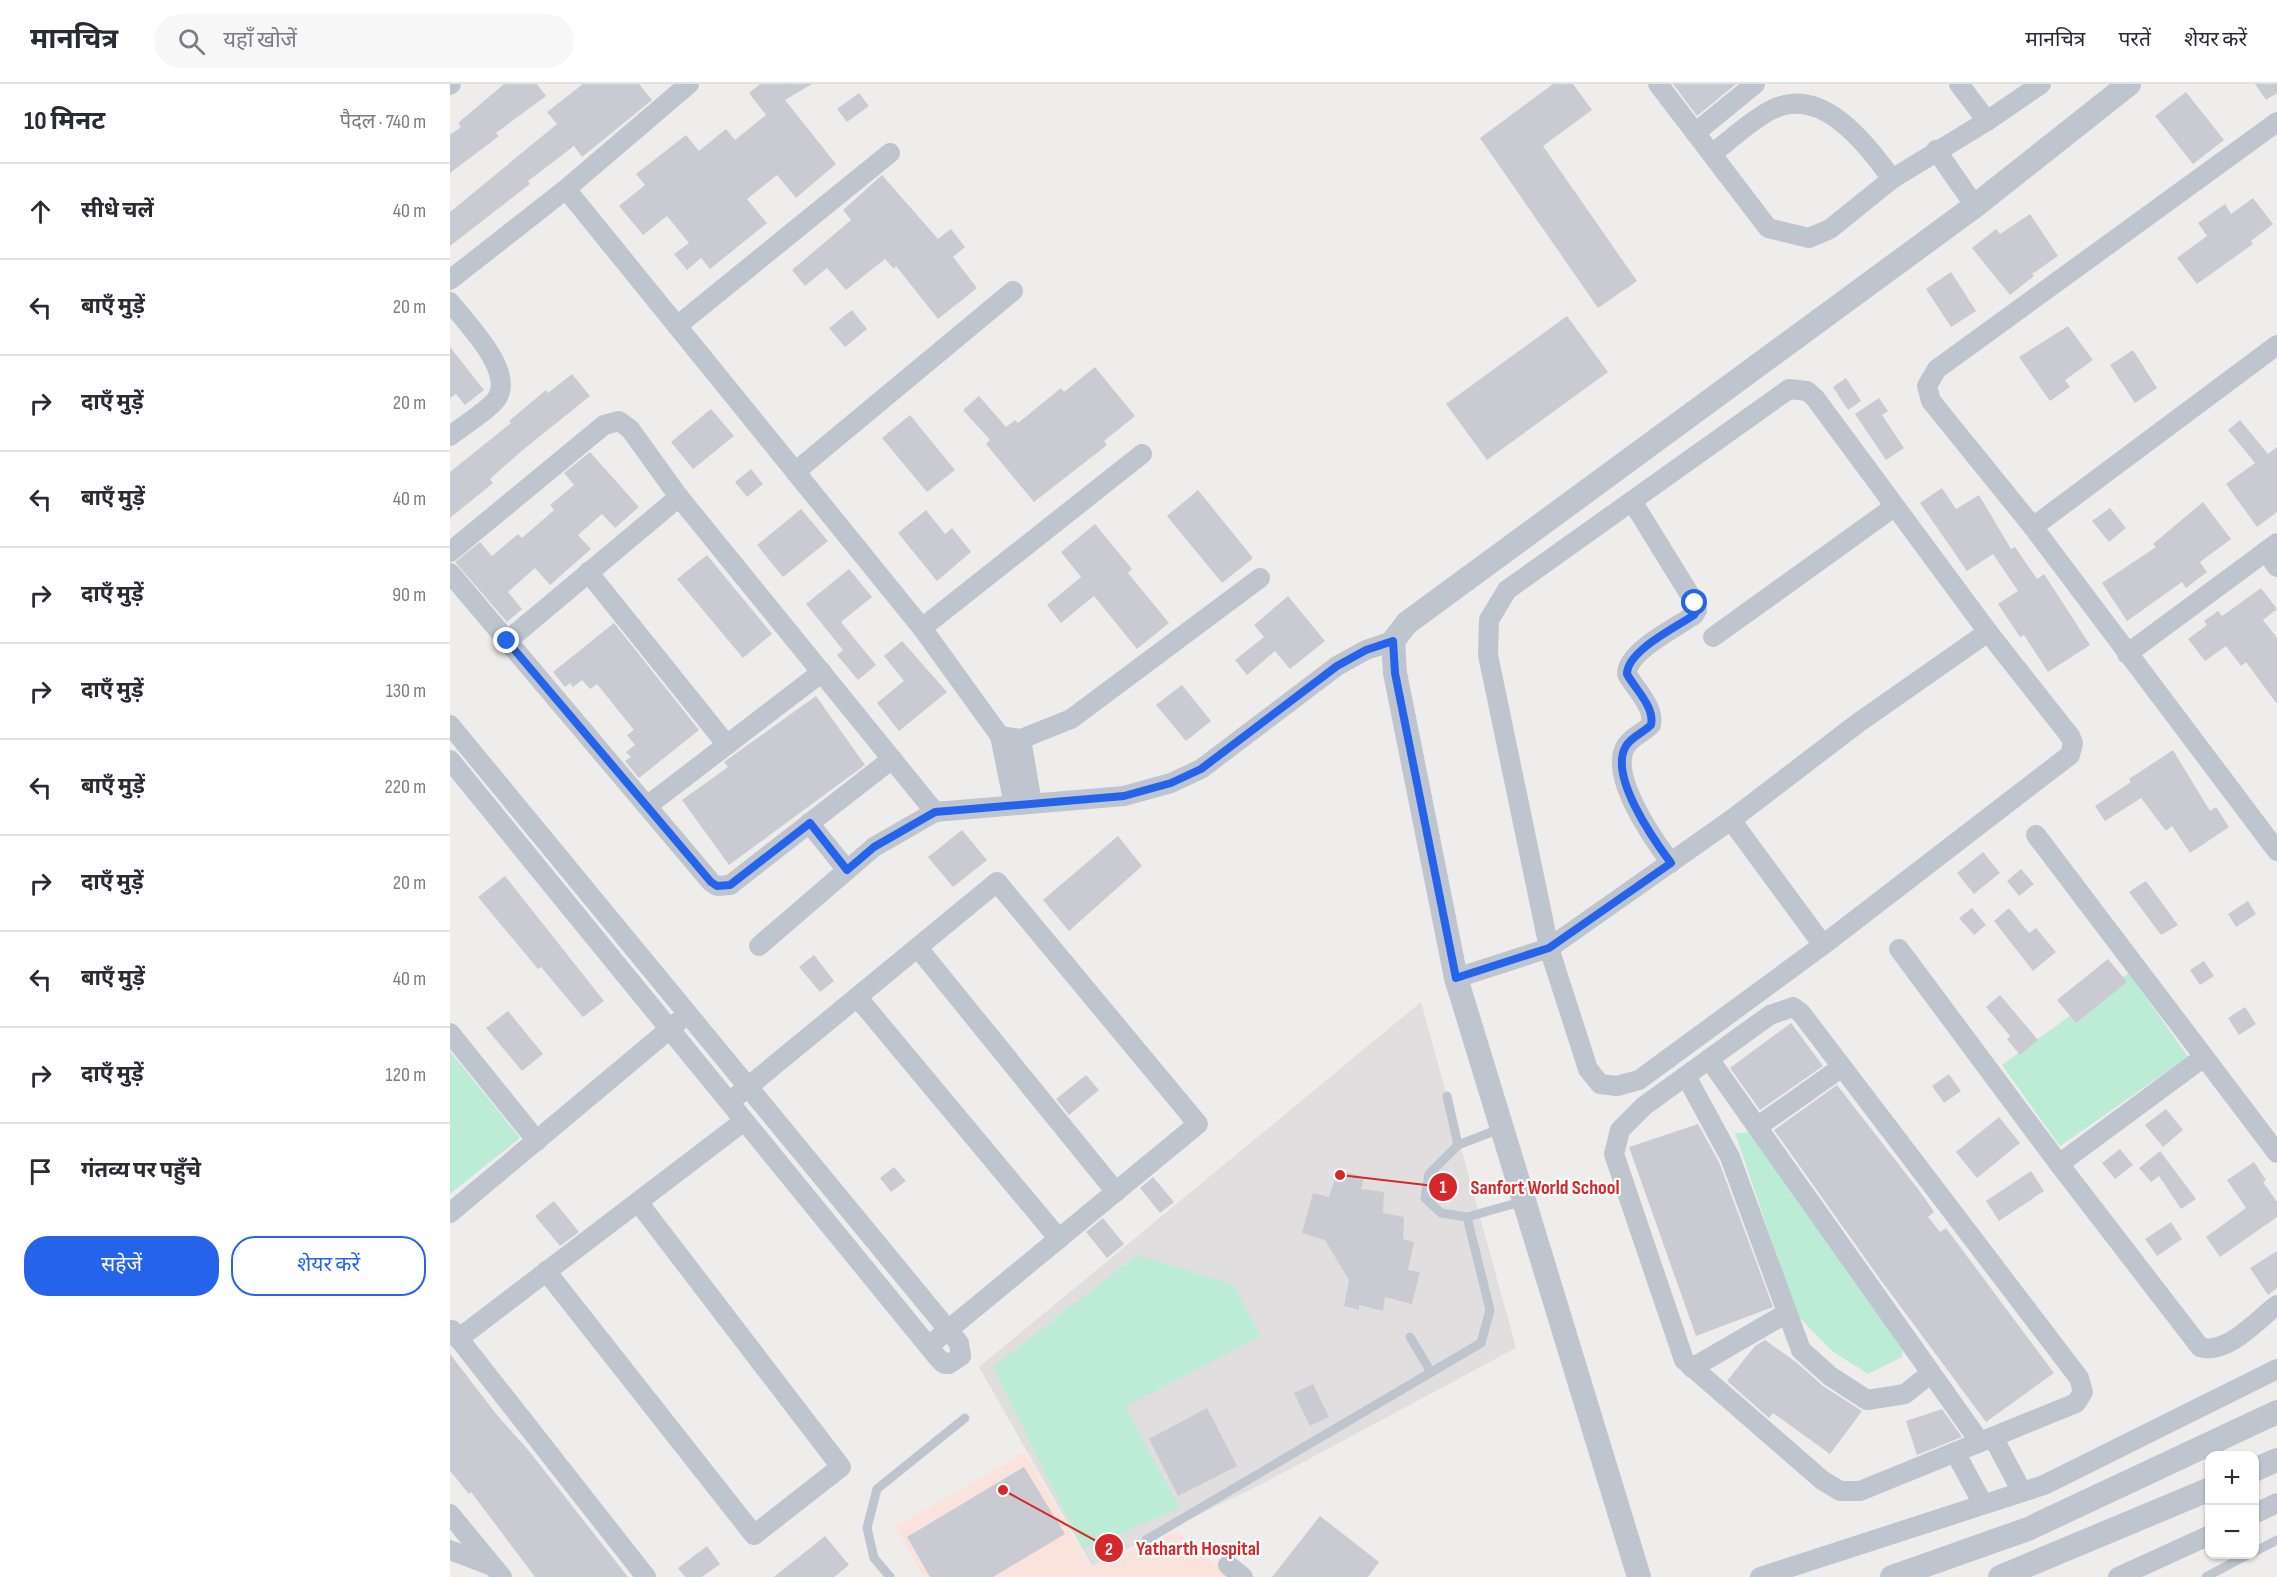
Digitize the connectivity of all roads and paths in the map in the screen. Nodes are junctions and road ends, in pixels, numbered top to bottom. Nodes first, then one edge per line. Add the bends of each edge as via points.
1 (689, 84) edge
2 (1658, 84) edge
3 (1755, 84) edge
4 (1959, 84) edge
5 (2041, 84) edge
6 (2129, 84) edge
7 (1987, 121) junction
8 (2277, 122) edge
9 (1695, 133) junction
10 (1936, 150) junction
11 (890, 153) dead end
12 (1712, 154) junction
13 (1892, 179) junction
14 (566, 189) junction
15 (1975, 206) junction
16 (450, 280) edge
17 (1013, 291) dead end
18 (450, 302) edge
19 (677, 326) junction
20 (2277, 345) edge
21 (450, 436) edge
22 (1142, 454) dead end
23 (795, 472) junction
24 (679, 497) junction
25 (1632, 501) junction
26 (1894, 507) junction
27 (2033, 527) junction
28 (450, 552) edge
29 (2273, 554) edge
30 (588, 572) junction
31 (450, 573) edge
32 (1260, 578) dead end
33 (922, 628) junction
34 (1988, 632) junction
35 (1713, 637) dead end
36 (507, 641) junction
37 (1393, 641) junction
38 (2127, 654) junction
39 (822, 672) junction
40 (450, 724) edge
41 (1000, 736) junction
42 (1021, 739) junction
43 (727, 745) junction
44 (892, 759) junction
45 (450, 760) edge
46 (1023, 804) junction
47 (647, 806) junction
48 (935, 812) junction
49 (1731, 820) junction
50 (810, 823) junction
51 (2036, 835) dead end
52 (2277, 851) edge
53 (1671, 863) junction
54 (847, 870) junction
55 (1823, 945) junction
56 (759, 946) dead end
57 (918, 948) junction
58 (1549, 948) junction
59 (1899, 949) dead end
60 (1456, 978) junction
61 (858, 998) junction
62 (688, 1014) junction
63 (669, 1029) junction
64 (450, 1033) edge
65 (2204, 1057) junction
66 (1709, 1059) junction
67 (1842, 1067) junction
68 (1686, 1076) junction
69 (748, 1088) junction
70 (1447, 1096) dead end
71 (729, 1102) junction
72 (744, 1121) junction
73 (1757, 1127) junction
74 (1502, 1128) junction
75 (537, 1140) junction
76 (1458, 1145) junction
77 (2277, 1153) edge
78 (2059, 1164) junction
79 (1116, 1192) junction
80 (1524, 1201) junction
81 (638, 1202) junction
82 (450, 1213) edge
83 (1467, 1217) junction
84 (1059, 1239) junction
85 (546, 1271) junction
86 (2277, 1305) edge
87 (1787, 1313) junction
88 (947, 1331) junction
89 (454, 1333) edge
90 (1410, 1337) dead end
91 (928, 1346) junction
92 (1692, 1368) junction
93 (2277, 1369) edge
94 (1431, 1372) junction
95 (1931, 1373) junction
96 (2277, 1412) edge
97 (965, 1418) dead end
98 (1987, 1440) junction
99 (1955, 1452) junction
100 (2277, 1460) edge
101 (2259, 1468) edge
102 (2205, 1491) edge
103 (2022, 1492) junction
104 (2277, 1503) edge
105 (1983, 1504) junction
106 (2259, 1512) edge
107 (450, 1514) edge
108 (2205, 1537) edge
109 (1146, 1540) dead end
110 (2277, 1540) edge
111 (2259, 1549) edge
112 (450, 1550) edge
113 (2240, 1559) edge
114 (498, 1572) edge
115 (646, 1577) edge
116 (890, 1577) edge
117 (1639, 1577) edge
118 (1760, 1577) edge
119 (1892, 1577) edge
120 (2000, 1577) edge
121 (2118, 1577) edge
122 (2206, 1577) edge

1 - 14 street
2 - 9 street
3 - 9 street
4 - 7 street
5 - 7 street
6 - 15 street
7 - 10 street
8 - 27 street via 1936,369 1927,386 1931,400
9 - 12 street
10 - 13 street
10 - 15 street
11 - 19 street
12 - 13 street via 1771,110 1789,104 1807,105 1838,119 1854,132
12 - 13 street via 1768,228 1809,238 1830,229
14 - 16 street
14 - 19 street
15 - 37 street via 1407,623
17 - 23 street
18 - 21 street via 498,365 502,378 495,401
19 - 23 street
20 - 27 street
22 - 33 street
23 - 33 street
24 - 28 street via 630,429 619,422 604,425
24 - 30 street
24 - 39 street
25 - 26 street via 1775,398 1789,389 1798,389 1815,398
25 - 53 street via 1697,610 1634,656 1627,669 1652,719 1651,725 1625,747 1622,771 1640,815
25 - 58 street via 1507,590 1489,620 1488,655
26 - 34 street
26 - 35 street
27 - 38 street
29 - 38 street
30 - 36 street
30 - 43 street
31 - 36 street
32 - 42 street via 1071,719
33 - 41 street
34 - 49 street via 1858,723
34 - 55 street via 2070,736 2070,755
36 - 47 street
37 - 46 street via 1337,666 1201,769 1171,783 1124,796
37 - 60 street via 1395,673
38 - 52 street
39 - 43 street
39 - 44 street
40 - 62 street
41 - 42 street
41 - 46 street
42 - 46 street
43 - 47 street
44 - 48 street
44 - 50 street
45 - 63 street
46 - 48 street
47 - 50 street via 717,886 730,885
48 - 54 street via 874,847
49 - 53 street
49 - 55 street
50 - 54 street
51 - 65 street
53 - 58 street
54 - 56 street
55 - 58 street via 1639,1080 1617,1086 1600,1084 1587,1070
57 - 61 street
57 - 79 street
57 - 79 street via 997,882 1198,1124
58 - 60 street
59 - 78 street
60 - 74 street
61 - 69 street
61 - 84 street
62 - 63 street
62 - 69 street
63 - 71 street
63 - 75 street
64 - 75 street
65 - 77 street
65 - 78 street
66 - 67 street via 1770,1015 1793,1007 1802,1013
66 - 68 street
66 - 73 street
67 - 73 street
67 - 98 street via 2079,1378 2083,1392 2076,1403
68 - 87 street via 1730,1157
68 - 92 street via 1644,1106 1620,1130 1614,1154 1684,1360
69 - 71 street
69 - 88 street
70 - 76 lane
71 - 72 street
72 - 81 street
72 - 91 street
73 - 95 street
74 - 76 lane
74 - 80 street
75 - 82 street
76 - 83 lane via 1429,1174 1425,1198 1441,1213
78 - 86 street via 2200,1347 2210,1350 2224,1346
79 - 84 street
80 - 83 lane
80 - 117 street
81 - 85 street
81 - 85 street via 841,1467 754,1535
83 - 94 lane via 1490,1310 1481,1342
84 - 88 street
85 - 89 street
87 - 92 street
87 - 95 street via 1801,1350 1830,1376 1867,1400 1905,1394
88 - 91 street
88 - 91 street via 959,1343 961,1356 944,1364
89 - 115 street
90 - 94 lane
92 - 99 street via 1822,1480 1840,1491 1860,1491
93 - 103 street via 2044,1485
94 - 109 lane
95 - 98 street
96 - 119 street via 2028,1529
97 - 116 lane via 877,1489 867,1528 874,1558
98 - 99 street
98 - 103 street
99 - 105 street
100 - 101 street
102 - 120 street
103 - 105 street
104 - 106 street
105 - 118 street
107 - 114 street
108 - 121 street
110 - 111 lane
112 - 114 street
113 - 122 lane

